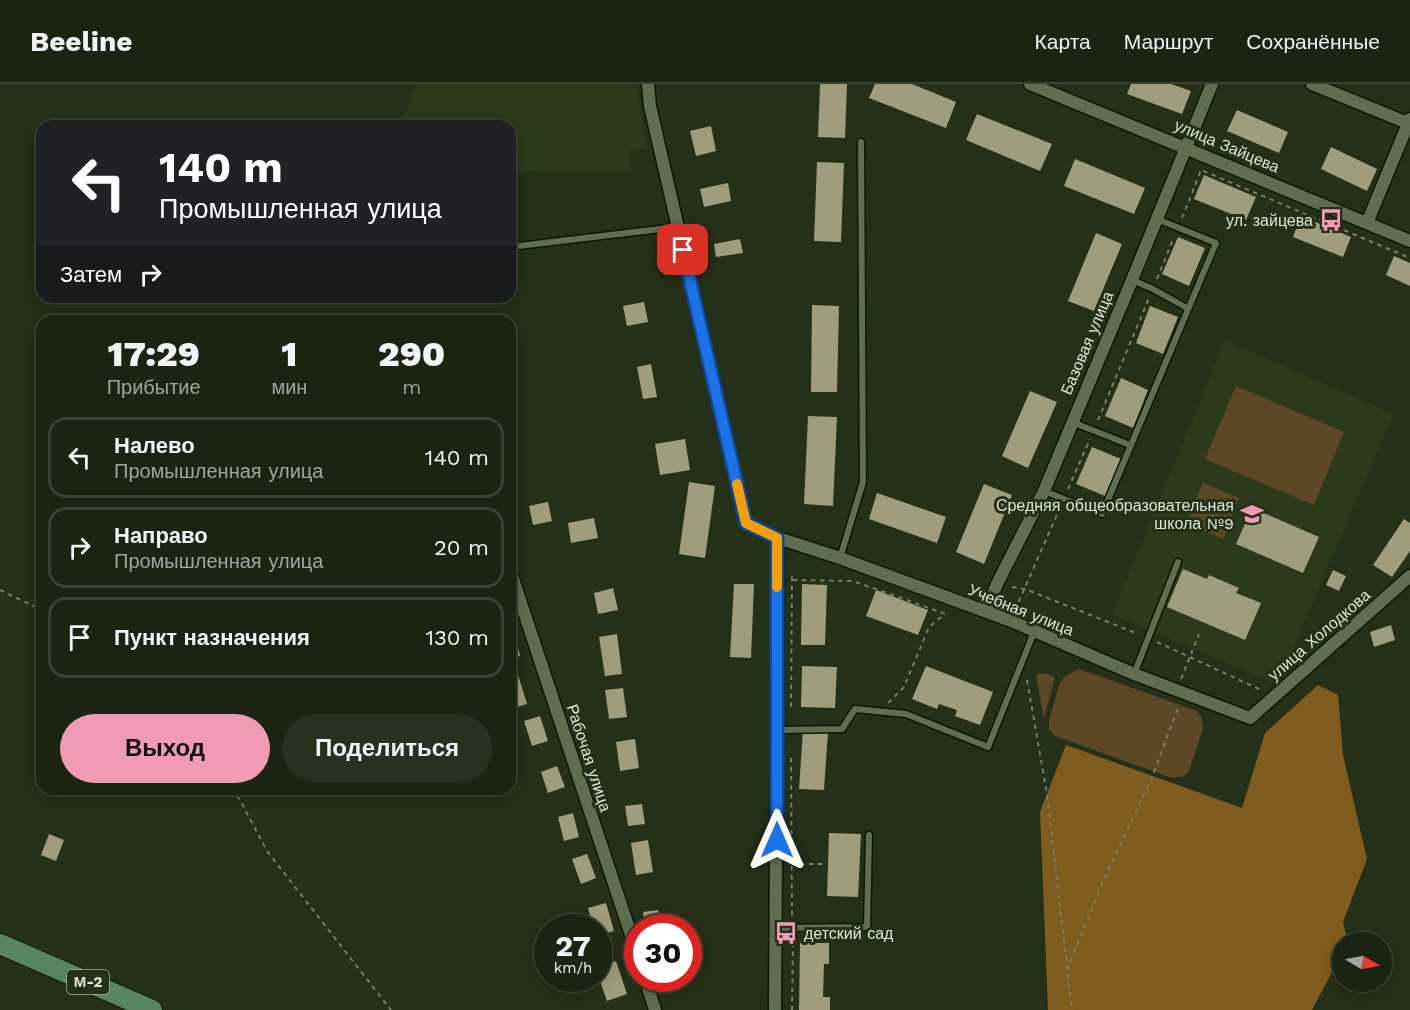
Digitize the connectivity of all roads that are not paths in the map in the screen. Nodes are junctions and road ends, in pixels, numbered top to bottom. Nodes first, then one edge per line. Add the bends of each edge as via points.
1 (648, 84) edge
2 (1030, 84) edge
3 (1212, 84) edge
4 (1312, 84) edge
5 (1409, 122) edge
6 (861, 142) dead end
7 (1185, 146) junction
8 (1157, 219) junction
9 (1367, 223) junction
10 (678, 227) junction
11 (1410, 241) edge
12 (516, 247) edge
13 (1132, 280) junction
14 (1187, 308) junction
15 (1071, 422) junction
16 (1130, 445) junction
17 (1044, 491) junction
18 (777, 538) junction
19 (840, 558) junction
20 (1178, 561) dead end
21 (1410, 576) edge
22 (516, 588) edge
23 (986, 611) junction
24 (1034, 632) junction
25 (1134, 674) junction
26 (1250, 718) joint
27 (777, 730) junction
28 (869, 835) dead end
29 (624, 914) edge
30 (776, 928) junction
31 (0, 944) edge
32 (649, 992) edge
33 (152, 1010) edge
34 (655, 1010) edge
35 (775, 1010) edge

1 - 10 street
2 - 7 street, улица Зайцева
3 - 7 street, Базовая улица
4 - 5 street
5 - 9 street
6 - 19 lane via 862,482
7 - 8 street, Базовая улица
7 - 9 street, улица Зайцева
8 - 13 street, Базовая улица
8 - 14 lane via 1216,243
9 - 11 street, улица Зайцева
10 - 12 lane
10 - 18 street, Учебная улица via 746,523
13 - 14 lane
13 - 15 street, Базовая улица
14 - 16 lane
15 - 16 lane
15 - 17 street, Базовая улица
16 - 17 lane via 1102,514
17 - 23 street, Базовая улица
18 - 19 street, Учебная улица
18 - 27 street
19 - 23 street, Учебная улица
20 - 25 lane
21 - 26 street, улица Холодкова
22 - 29 street, Рабочая улица
23 - 24 street, Учебная улица
24 - 25 street, Учебная улица
24 - 27 lane via 988,747 906,714 855,709 842,729
25 - 26 street, Учебная улица
27 - 30 street
28 - 30 lane via 867,927
30 - 35 street
31 - 33 main road, М-2
32 - 34 street

